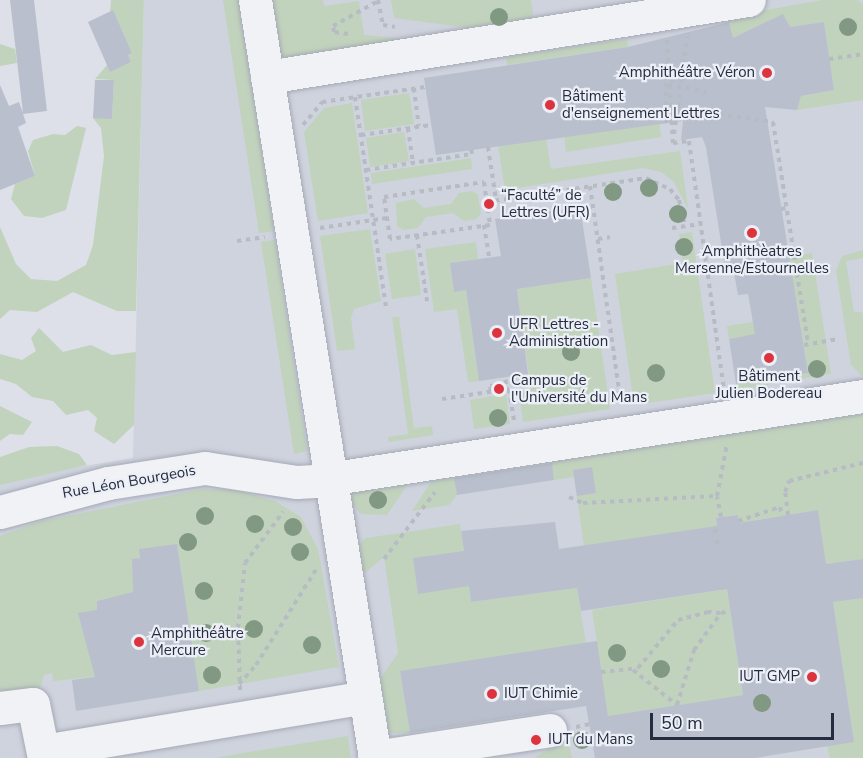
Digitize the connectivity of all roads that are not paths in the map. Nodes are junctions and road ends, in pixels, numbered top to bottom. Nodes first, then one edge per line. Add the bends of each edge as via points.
1 (255, 0) edge
2 (749, 0) edge
3 (267, 77) junction
4 (863, 396) edge
5 (323, 479) junction
6 (0, 512) edge
7 (365, 697) junction
8 (0, 708) edge
9 (550, 730) dead end
10 (44, 755) edge
11 (375, 758) edge

1 - 3 street
2 - 3 street
3 - 5 street
4 - 5 street, Rue Léon Bourgeois
5 - 6 street, Rue Léon Bourgeois via 297,482 205,468 108,483
5 - 7 street via 339,532
7 - 10 street
7 - 11 street
8 - 10 street via 33,704
9 - 11 street

